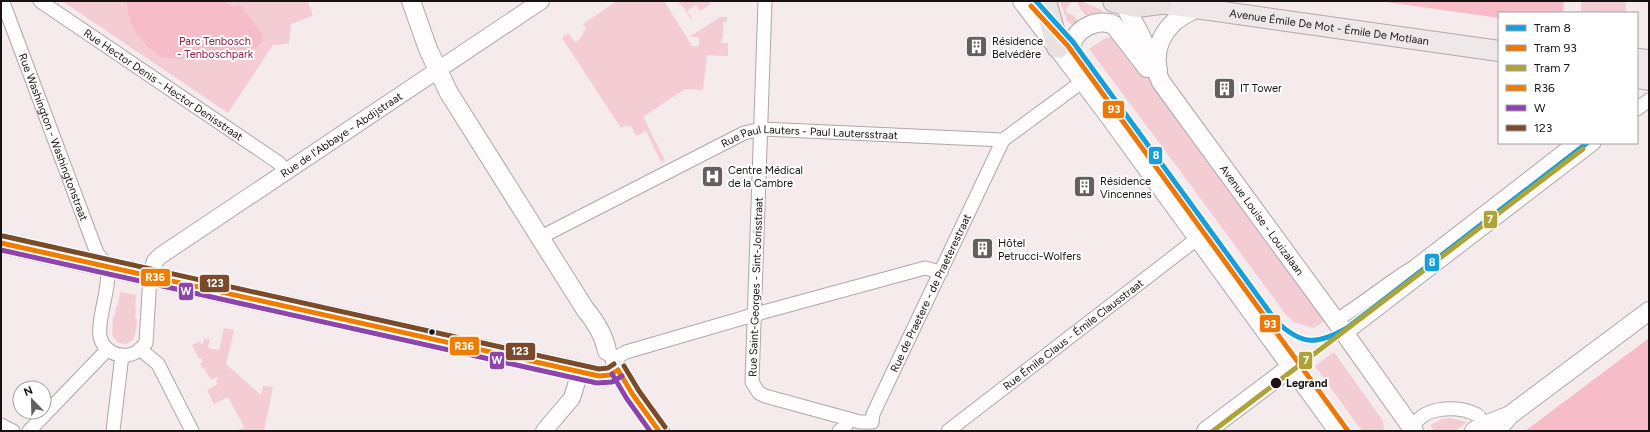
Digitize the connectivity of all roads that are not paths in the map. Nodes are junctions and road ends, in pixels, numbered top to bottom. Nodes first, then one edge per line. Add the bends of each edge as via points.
1 (40, 1) edge
2 (411, 1) edge
3 (541, 1) edge
4 (765, 1) edge
5 (1022, 1) edge
6 (1045, 1) edge
7 (1120, 2) edge
8 (1157, 2) edge
9 (6, 3) edge
10 (1195, 9) junction
11 (1058, 47) junction
12 (1498, 51) edge
13 (1638, 59) edge
14 (1649, 60) edge
15 (438, 71) junction
16 (1081, 78) junction
17 (1638, 78) edge
18 (1649, 79) edge
19 (1161, 82) junction
20 (1638, 90) edge
21 (1649, 100) edge
22 (1638, 108) edge
23 (761, 129) junction
24 (1003, 140) junction
25 (1573, 144) edge
26 (1593, 144) edge
27 (285, 171) junction
28 (539, 238) junction
29 (1198, 238) junction
30 (1, 243) edge
31 (107, 267) junction
32 (941, 272) junction
33 (150, 276) junction
34 (1649, 311) edge
35 (755, 315) junction
36 (1340, 328) junction
37 (140, 349) junction
38 (107, 350) junction
39 (122, 355) junction
40 (612, 360) junction
41 (1291, 367) junction
42 (580, 372) junction
43 (849, 419) junction
44 (1, 425) edge
45 (876, 426) edge
46 (1414, 430) edge
47 (1483, 430) edge
48 (13, 431) edge
49 (29, 431) edge
50 (113, 431) edge
51 (192, 431) edge
52 (544, 431) edge
53 (659, 431) edge
54 (839, 431) edge
55 (948, 431) edge
56 (1206, 431) edge
57 (1338, 431) edge

1 - 27 street, Rue Hector Denis - Hector Denisstraat via 279,163
2 - 15 main road
3 - 15 street, Rue de l'Abbaye - Abdijstraat
4 - 23 street, Rue Saint-Georges - Sint-Jorisstraat
5 - 11 main road
6 - 11 highway
7 - 8 highway, Avenue Louise - Louizalaan via 1137,6
7 - 19 main road, Avenue Louise - Louizalaan via 1140,34
8 - 10 main road, Avenue Émile De Mot - Émile De Motlaan
9 - 31 street, Rue Washington - Washingtonstraat via 97,253
10 - 12 main road, Avenue Émile De Mot - Émile De Motlaan
10 - 19 main road via 1173,23 1157,50 1156,61
11 - 16 main road
13 - 14 main road
15 - 27 street, Rue de l'Abbaye - Abdijstraat
15 - 28 main road
16 - 19 main road via 1071,52 1075,37 1084,28 1107,22 1114,25 1150,73
16 - 24 street
16 - 29 main road
17 - 18 main road
18 - 20 street
19 - 36 main road, Avenue Louise - Louizalaan
21 - 22 street
23 - 24 street, Rue Paul Lauters - Paul Lautersstraat
23 - 28 street, Rue Paul Lauters - Paul Lautersstraat via 744,133
23 - 35 street, Rue Saint-Georges - Sint-Jorisstraat
24 - 32 street, Rue de Praetere - de Praeterestraat
25 - 36 street via 1402,274
26 - 36 street via 1357,325
27 - 33 street, Rue de l'Abbaye - Abdijstraat via 160,256
28 - 40 main road via 585,309 586,320 598,343
29 - 41 main road
29 - 55 street, Rue Émile Claus - Émile Clausstraat
30 - 31 main road
31 - 33 main road
31 - 38 street via 100,336
32 - 35 street via 925,268
32 - 45 street, Rue de Praetere - de Praeterestraat via 873,414
33 - 37 street via 146,343
33 - 42 main road
34 - 47 main road via 1510,415
35 - 40 street via 626,352
35 - 43 street, Rue Saint-Georges - Sint-Jorisstraat via 752,382 759,393
36 - 46 main road, Avenue Louise - Louizalaan
37 - 39 street via 130,355
37 - 51 street via 158,364
38 - 39 street
38 - 49 street
39 - 50 street
40 - 42 main road via 610,375 599,376
40 - 53 main road via 636,400
41 - 56 main road
41 - 57 main road
42 - 52 street via 572,398
43 - 45 street, Rue Saint-Georges - Sint-Jorisstraat
43 - 54 street via 846,426
44 - 48 street
46 - 47 street, Avenue Louise - Louizalaan via 1414,425 1427,414 1450,408 1477,415

